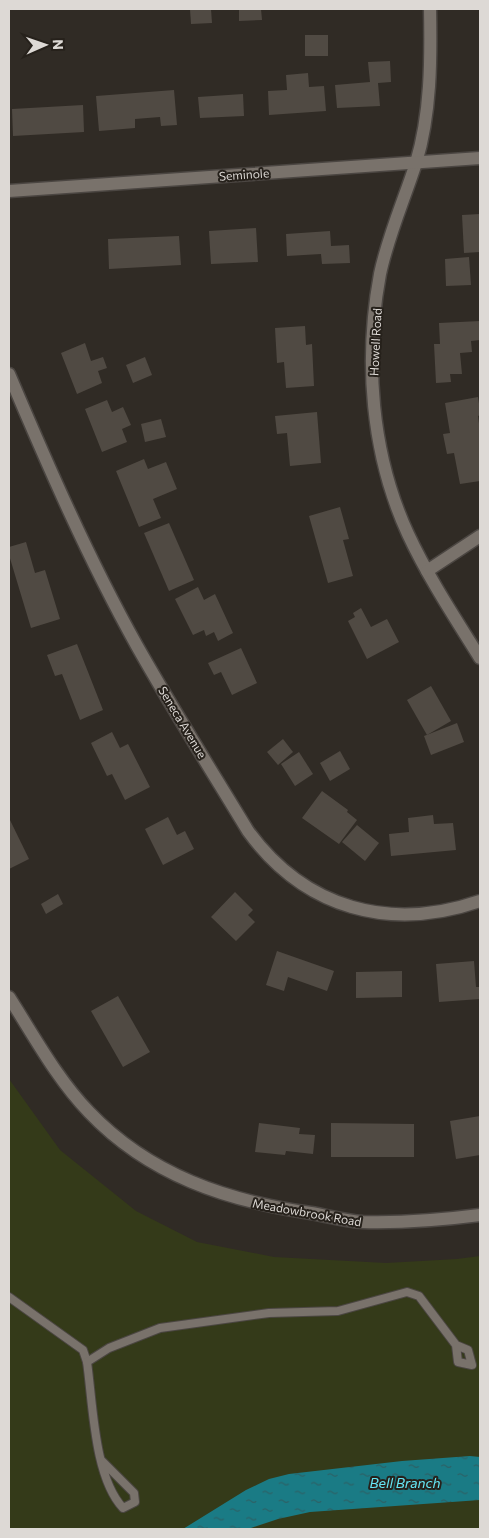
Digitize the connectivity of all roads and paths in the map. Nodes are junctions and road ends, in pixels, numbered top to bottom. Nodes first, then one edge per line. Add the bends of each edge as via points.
1 (430, 9) edge
2 (480, 158) edge
3 (416, 162) junction
4 (9, 191) edge
5 (9, 374) edge
6 (480, 536) edge
7 (428, 571) junction
8 (480, 658) edge
9 (480, 901) edge
10 (9, 997) edge
11 (480, 1215) edge
12 (9, 1297) edge
13 (456, 1344) dead end
14 (87, 1362) junction
15 (101, 1460) junction

1 - 3 street, Howell Road via 429,89
2 - 3 street, Seminole
3 - 4 street, Seminole
3 - 7 street, Howell Road via 390,234 380,274 373,324 372,375 377,426 387,476 408,534
5 - 9 street, Seneca Avenue via 94,564 137,646 261,849 307,889 337,904 374,912 416,914 452,910
6 - 7 street
7 - 8 street, Howell Road
10 - 11 street, Meadowbrook Road via 64,1082 88,1111 114,1135 164,1170 198,1186 278,1209 361,1222
12 - 14 lane via 83,1350
13 - 14 lane via 419,1296 407,1292 338,1311 269,1313 160,1328 109,1348
14 - 15 lane
15 - 15 lane via 114,1499 123,1508 135,1502 134,1493

